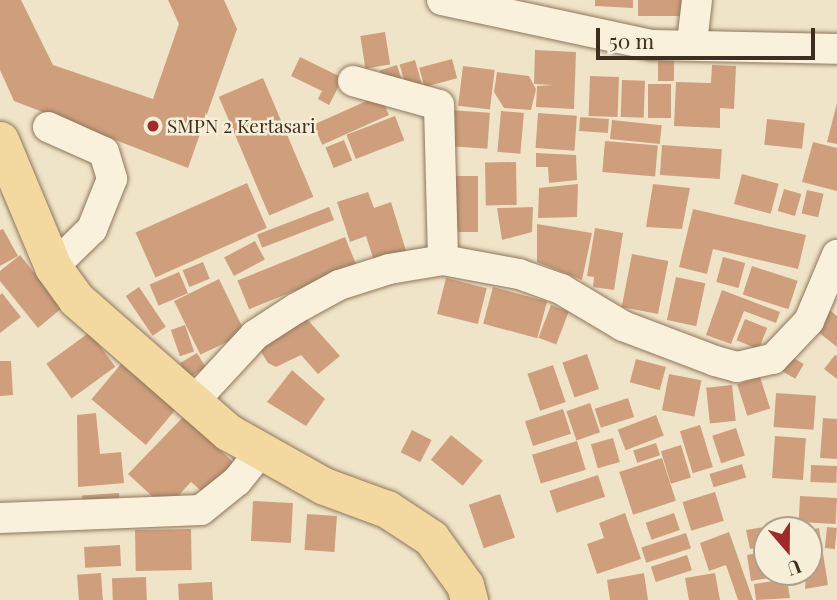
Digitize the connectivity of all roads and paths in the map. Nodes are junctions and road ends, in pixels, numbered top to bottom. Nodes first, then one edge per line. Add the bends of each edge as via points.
1 (442, 0) edge
2 (697, 0) edge
3 (692, 43) junction
4 (837, 49) edge
5 (353, 81) dead end
6 (48, 127) dead end
7 (0, 140) edge
8 (837, 255) edge
9 (443, 260) junction
10 (53, 267) junction
11 (193, 402) junction
12 (261, 450) junction
13 (0, 518) edge
14 (469, 600) edge

1 - 3 street via 652,45
2 - 3 street
3 - 4 street
5 - 9 street via 439,105
6 - 10 street via 104,152 112,179 92,229
7 - 10 main road
8 - 9 street via 809,321 773,359 737,367 624,326 561,289 519,274
9 - 11 street via 388,269 339,285 295,309 255,335
10 - 11 main road via 76,299
11 - 12 main road via 228,432
12 - 13 street via 237,481 201,510
12 - 14 main road via 324,486 387,509 431,538 465,584

